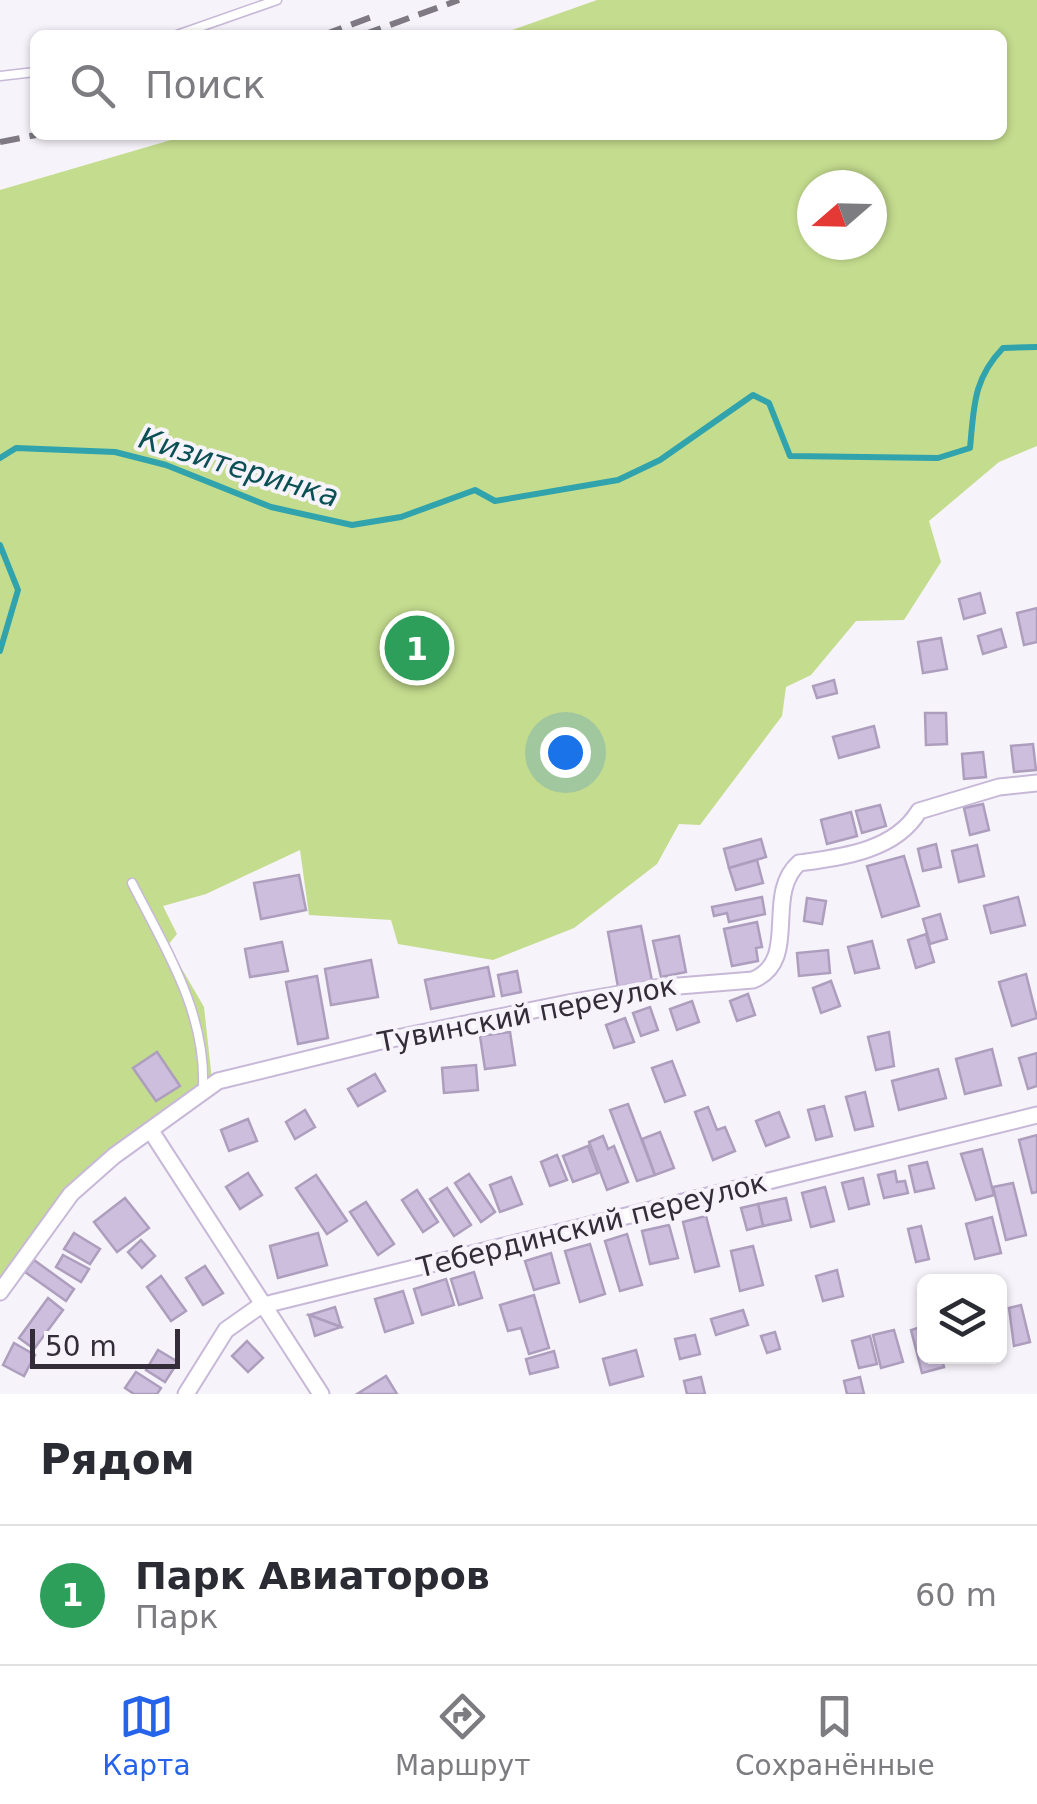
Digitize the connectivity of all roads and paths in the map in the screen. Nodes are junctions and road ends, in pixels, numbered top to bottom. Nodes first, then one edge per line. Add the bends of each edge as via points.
1 (277, 0) edge
2 (191, 30) edge
3 (30, 73) edge
4 (0, 76) edge
5 (1037, 782) edge
6 (132, 883) dead end
7 (202, 1092) junction
8 (1037, 1115) edge
9 (150, 1131) junction
10 (0, 1292) edge
11 (260, 1306) junction
12 (186, 1394) edge
13 (320, 1394) edge

1 - 2 lane
3 - 4 lane
5 - 7 street, Тувинский переулок via 919,810 908,829 888,840 846,857 798,863 782,884 778,957 767,974 753,980 654,988 396,1038 218,1081
6 - 7 lane via 189,996 204,1052
7 - 9 street, Тувинский переулок
8 - 11 street, Тебердинский переулок
9 - 10 street, Тувинский переулок via 71,1194
9 - 11 street
11 - 12 street, Тебердинский переулок via 226,1330
11 - 13 street

